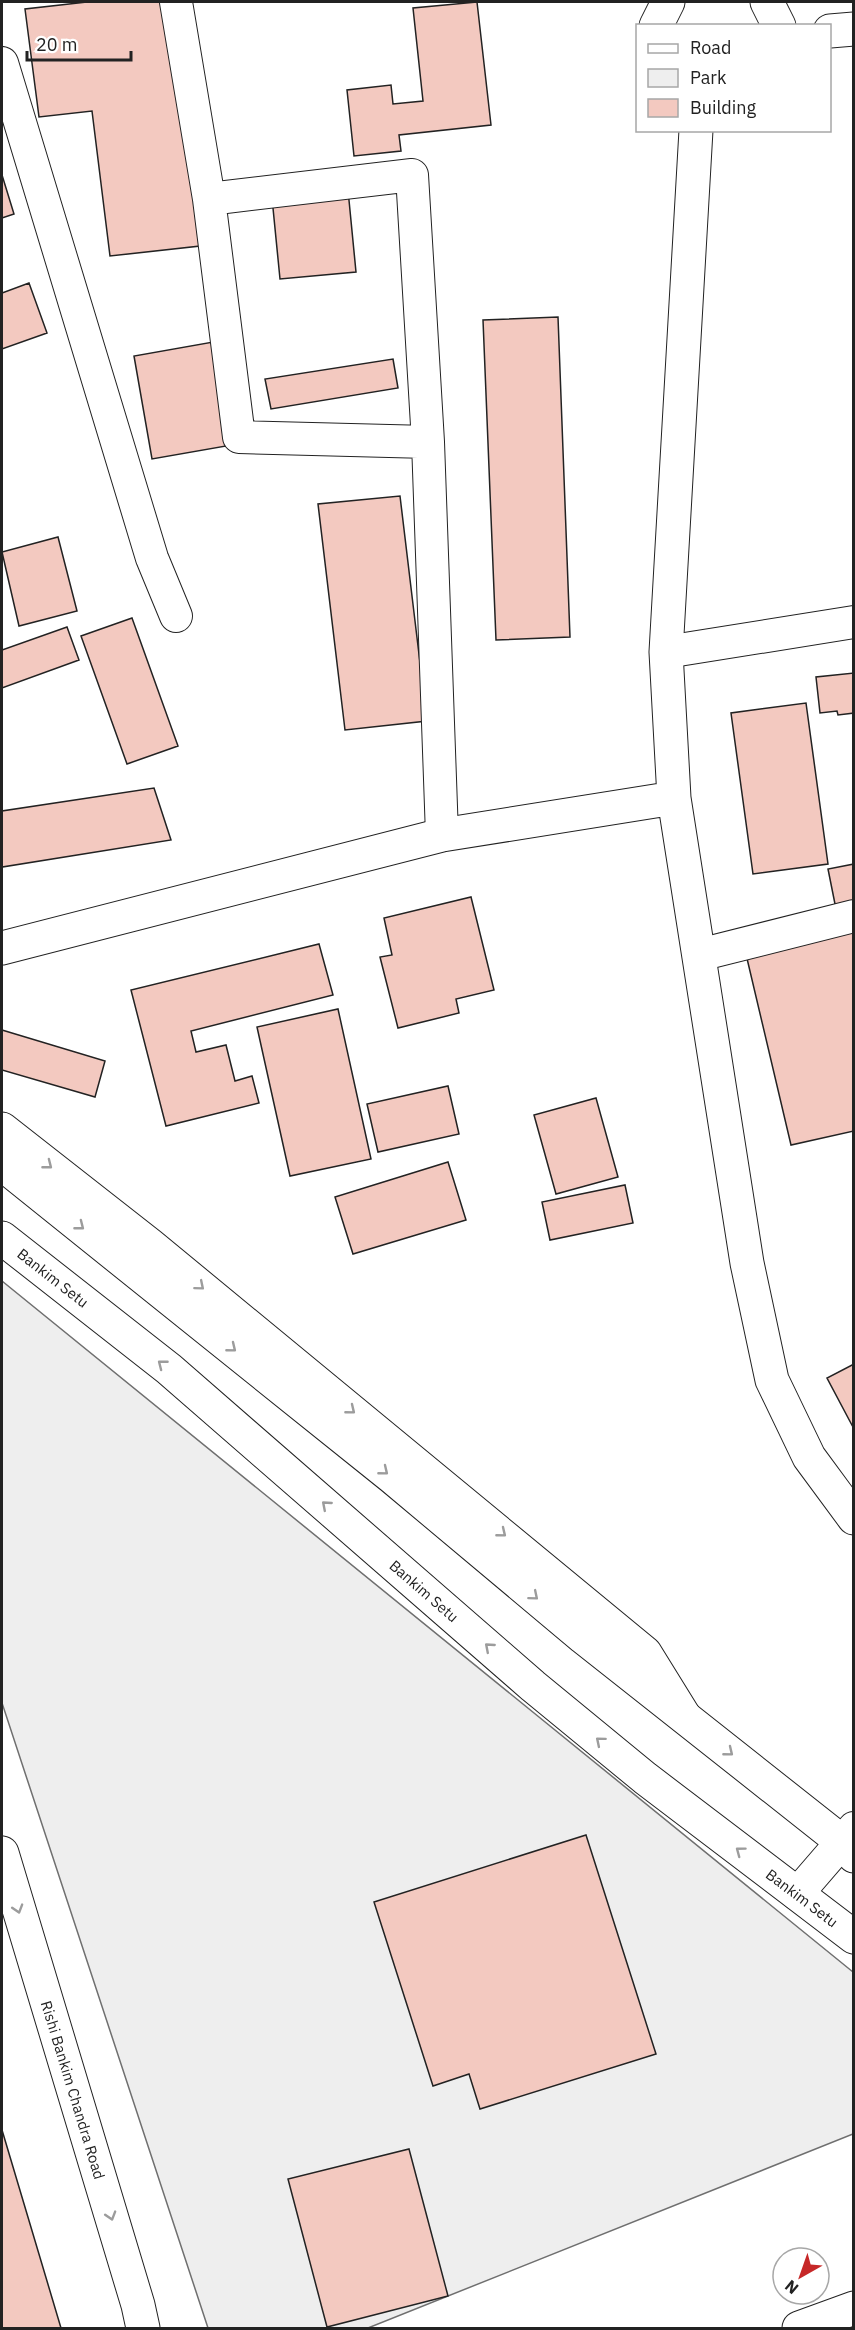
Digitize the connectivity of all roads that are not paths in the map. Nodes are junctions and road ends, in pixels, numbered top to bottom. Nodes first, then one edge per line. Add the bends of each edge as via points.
1 (176, 2) edge
2 (668, 2) edge
3 (767, 2) edge
4 (657, 24) edge
5 (778, 24) edge
6 (854, 28) edge
7 (831, 31) edge
8 (2, 63) edge
9 (696, 132) edge
10 (209, 199) junction
11 (428, 442) junction
12 (176, 616) dead end
13 (854, 622) edge
14 (666, 652) junction
15 (674, 798) junction
16 (442, 835) junction
17 (854, 916) edge
18 (2, 948) edge
19 (699, 955) junction
20 (2, 1129) edge
21 (2, 1164) edge
22 (2, 1238) edge
23 (854, 1518) edge
24 (684, 1716) junction
25 (849, 1842) edge
26 (2, 1853) edge
27 (797, 1894) junction
28 (854, 1937) edge
29 (854, 2308) edge
30 (143, 2328) edge
31 (800, 2328) edge

1 - 10 street
2 - 4 main road
3 - 5 main road
6 - 7 main road
8 - 12 street via 152,558
9 - 14 main road
10 - 11 street via 239,437
10 - 11 street via 412,175
11 - 16 street
13 - 14 street
14 - 15 main road
15 - 16 main road
15 - 19 main road
16 - 18 main road
17 - 19 street
19 - 23 main road via 747,1263 772,1380 809,1457
20 -> 24 main road via 150,1245 645,1653
21 -> 24 main road
27 -> 22 main road, Bankim Setu via 533,1686 169,1369
24 -> 25 main road
25 - 27 street
26 -> 30 main road, Rishi Bankim Chandra Road
27 - 28 main road, Bankim Setu
29 - 31 main road

